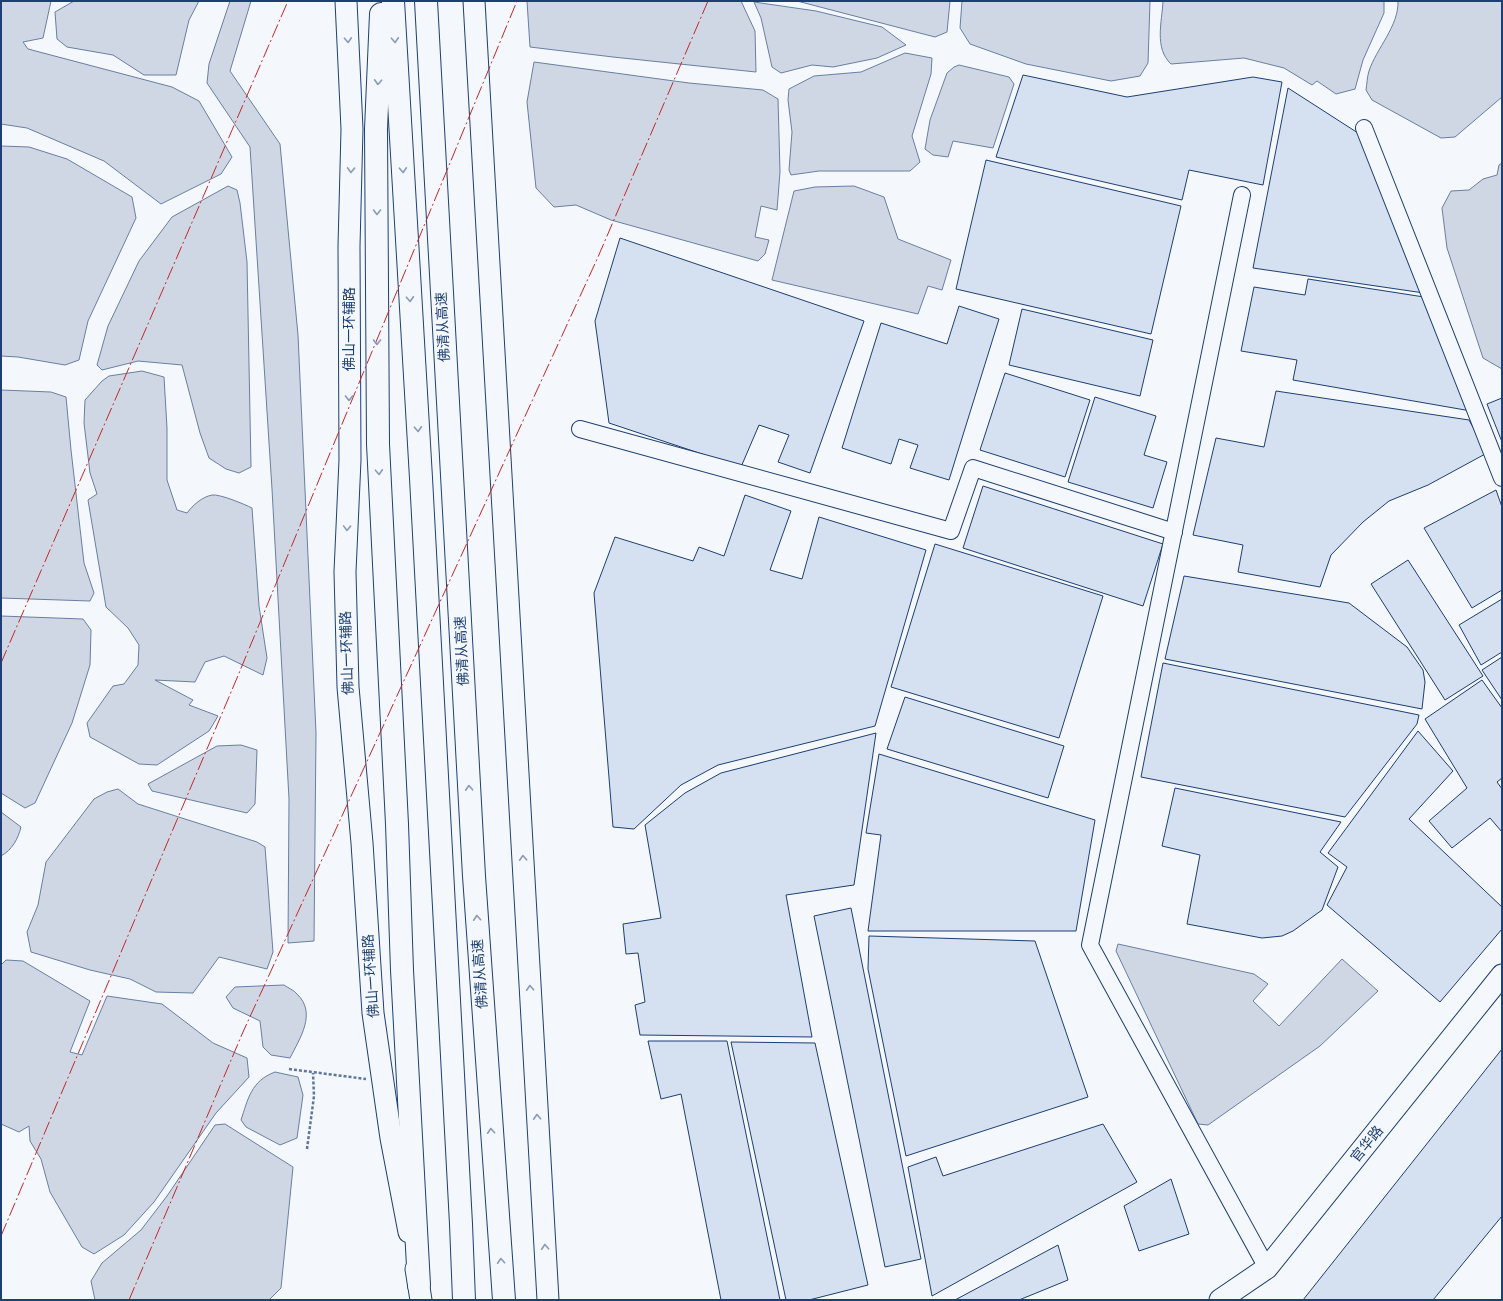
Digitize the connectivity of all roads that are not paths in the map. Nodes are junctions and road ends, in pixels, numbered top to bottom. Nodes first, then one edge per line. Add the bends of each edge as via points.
1 (346, 1) edge
2 (382, 1) edge
3 (393, 1) edge
4 (426, 1) edge
5 (474, 1) edge
6 (1364, 128) dead end
7 (1242, 195) dead end
8 (580, 429) dead end
9 (1502, 478) edge
10 (1174, 532) junction
11 (1502, 976) edge
12 (1268, 1268) junction
13 (420, 1293) edge
14 (464, 1300) edge
15 (504, 1300) edge
16 (548, 1300) edge
17 (1220, 1300) edge

1 -> 13 main road, 佛山一环辅路 via 352,129 349,246 350,460 345,572 348,687 362,843 373,1013 391,1138
2 -> 13 highway via 376,129 378,444 402,970
3 -> 14 highway
15 -> 4 highway, 佛清从高速 via 474,869
16 -> 5 main road
6 - 9 street
7 - 10 street
8 - 10 street via 950,532 973,468
10 - 12 street via 1090,945
11 - 12 main road, 官华路
12 - 17 main road, 官华路

